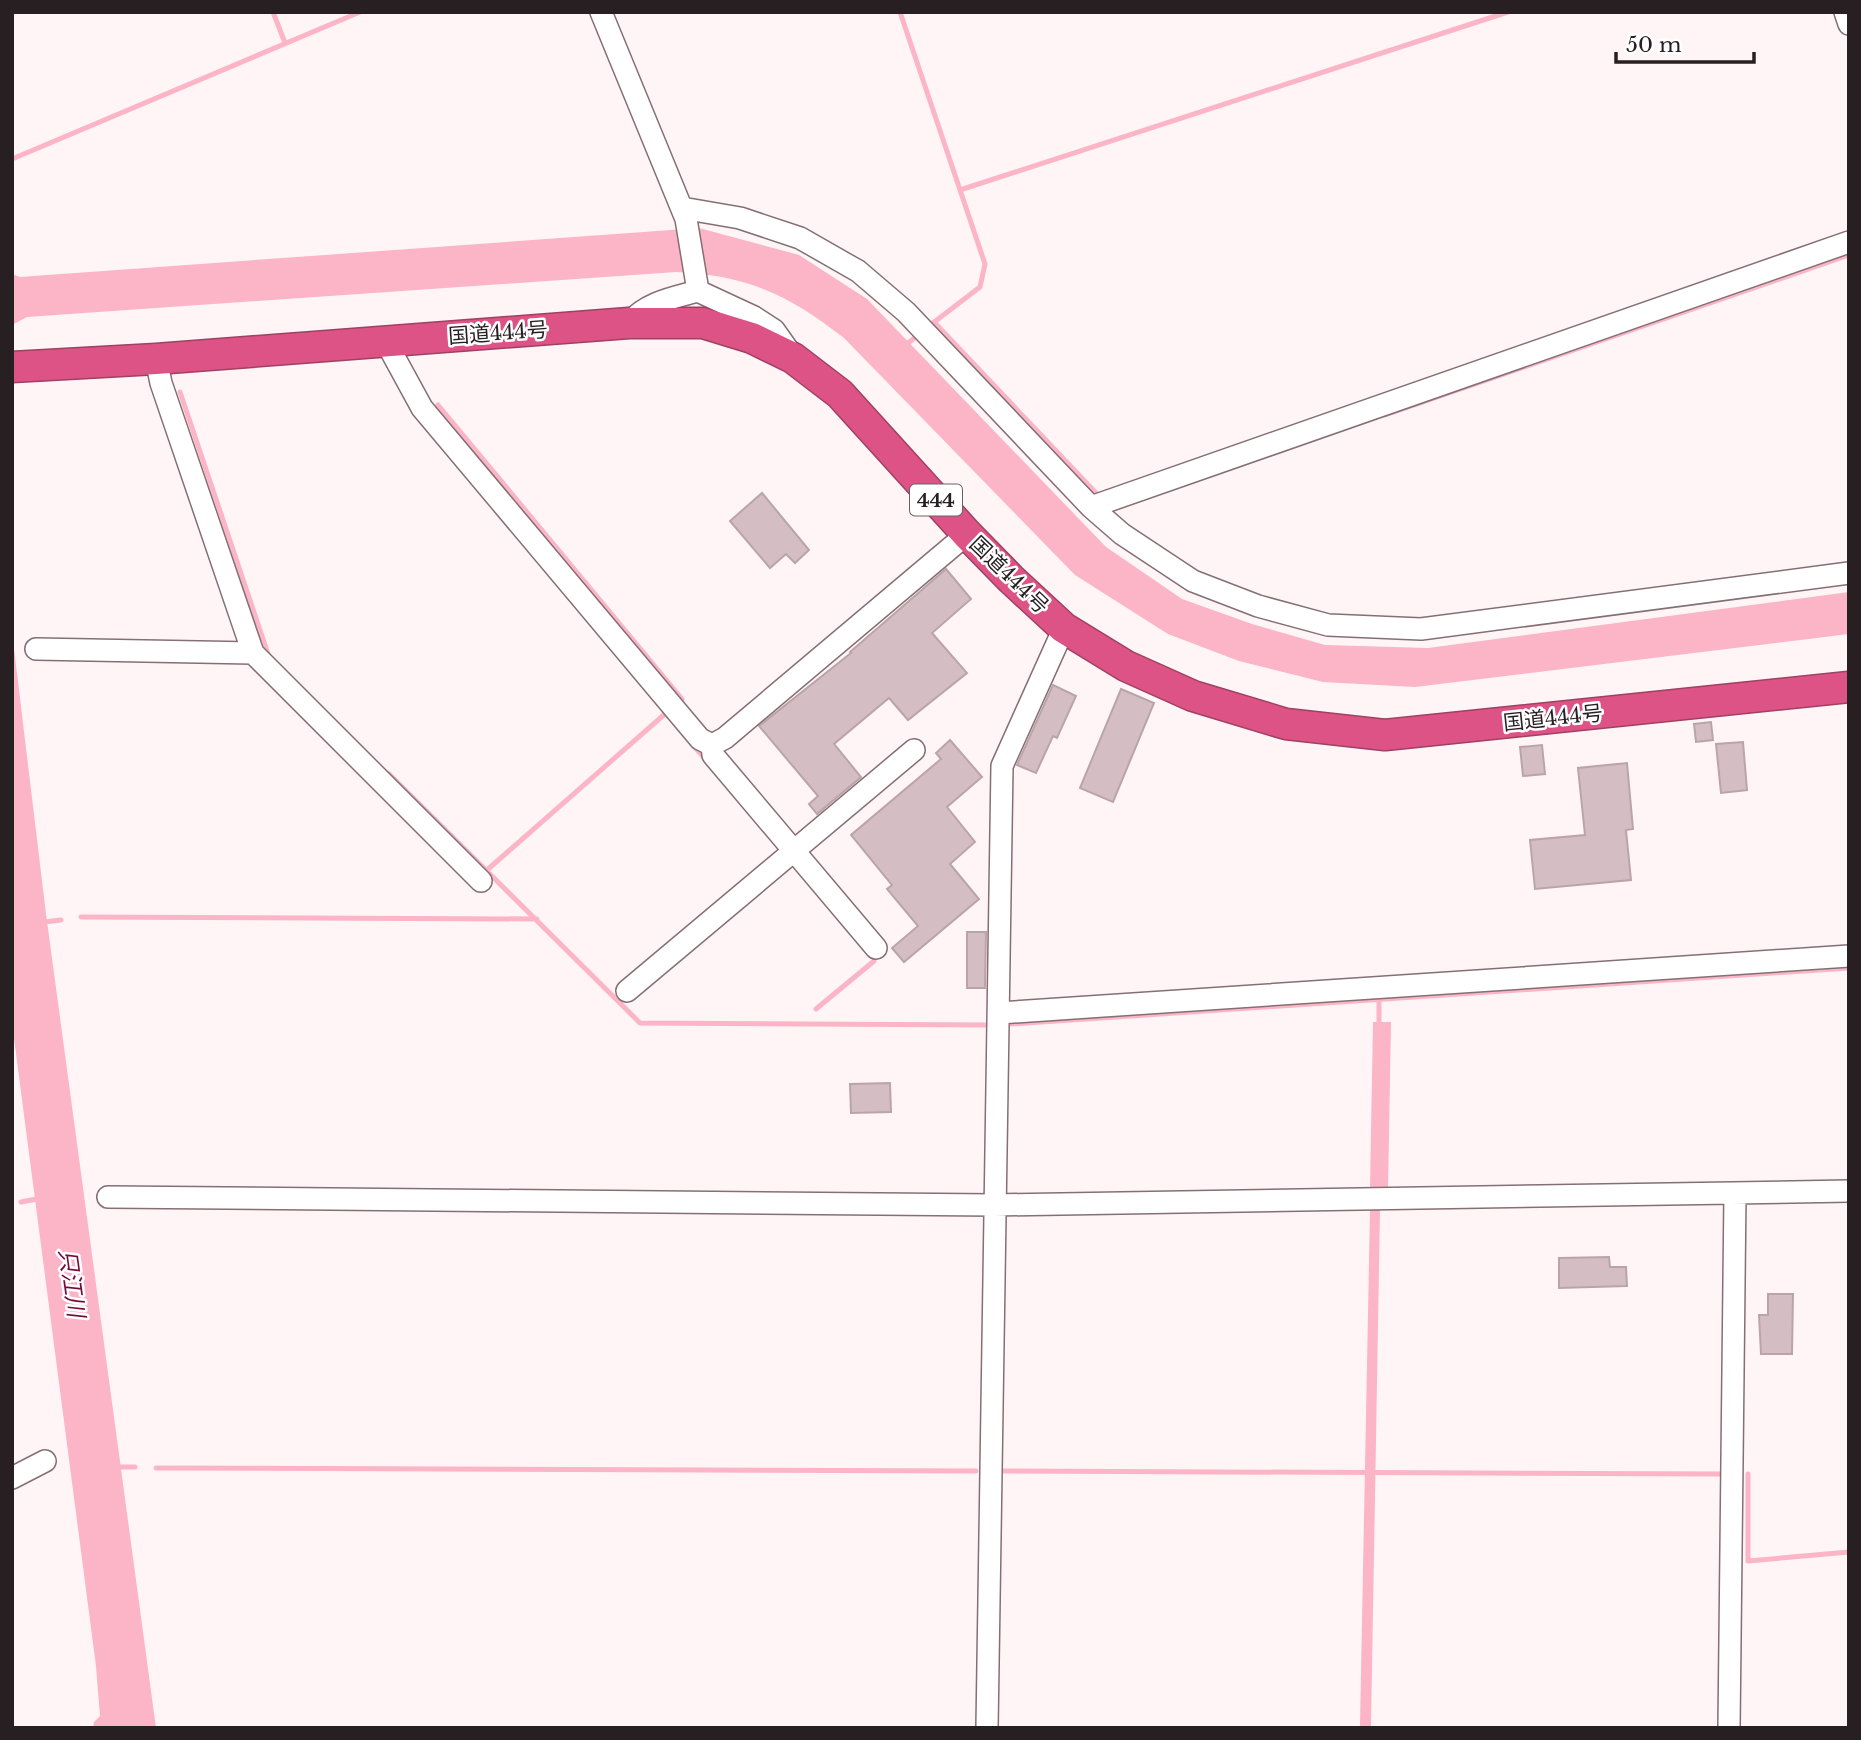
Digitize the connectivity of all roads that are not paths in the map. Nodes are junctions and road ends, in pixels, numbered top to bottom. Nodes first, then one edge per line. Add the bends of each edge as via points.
1 (601, 12) edge
2 (1845, 12) edge
3 (1849, 24) edge
4 (684, 214) junction
5 (1849, 242) edge
6 (698, 287) junction
7 (629, 323) junction
8 (386, 342) junction
9 (793, 358) junction
10 (156, 359) junction
11 (12, 367) edge
12 (1091, 507) junction
13 (967, 534) junction
14 (1849, 573) edge
15 (1064, 628) junction
16 (36, 649) dead end
17 (253, 653) junction
18 (1849, 687) edge
19 (712, 745) junction
20 (914, 750) dead end
21 (794, 851) junction
22 (481, 881) dead end
23 (876, 948) dead end
24 (1849, 956) edge
25 (628, 991) dead end
26 (999, 1013) junction
27 (1849, 1191) edge
28 (1735, 1193) junction
29 (108, 1198) dead end
30 (994, 1205) junction
31 (45, 1461) dead end
32 (12, 1478) edge
33 (987, 1728) edge
34 (1729, 1728) edge

1 - 4 street
2 - 3 street
4 - 6 street
4 - 12 street via 740,218 800,238 858,271 923,330
5 - 12 street
6 - 7 street via 656,303
6 - 9 street via 774,331
7 - 8 highway, 国道444号 / 444
7 - 9 highway, 国道444号 / 444 via 703,323 752,338
8 - 10 highway, 国道444号 / 444
8 - 19 street via 422,408 700,739
9 - 13 highway, 国道444号 / 444 via 840,394
10 - 11 highway, 国道444号 / 444
10 - 17 street
12 - 14 street via 1122,534 1194,581 1258,606 1328,625 1421,629
13 - 15 highway, 国道444号 / 444
13 - 19 street
15 - 18 highway, 国道444号 / 444 via 1126,666 1194,695 1286,724 1385,735
15 - 26 street via 1002,766
16 - 17 street
17 - 22 street
19 - 21 street via 713,755
20 - 21 street
21 - 23 street
21 - 25 street
24 - 26 street
26 - 30 street
27 - 28 street
28 - 30 street
28 - 34 street
29 - 30 street
30 - 33 street
31 - 32 street

